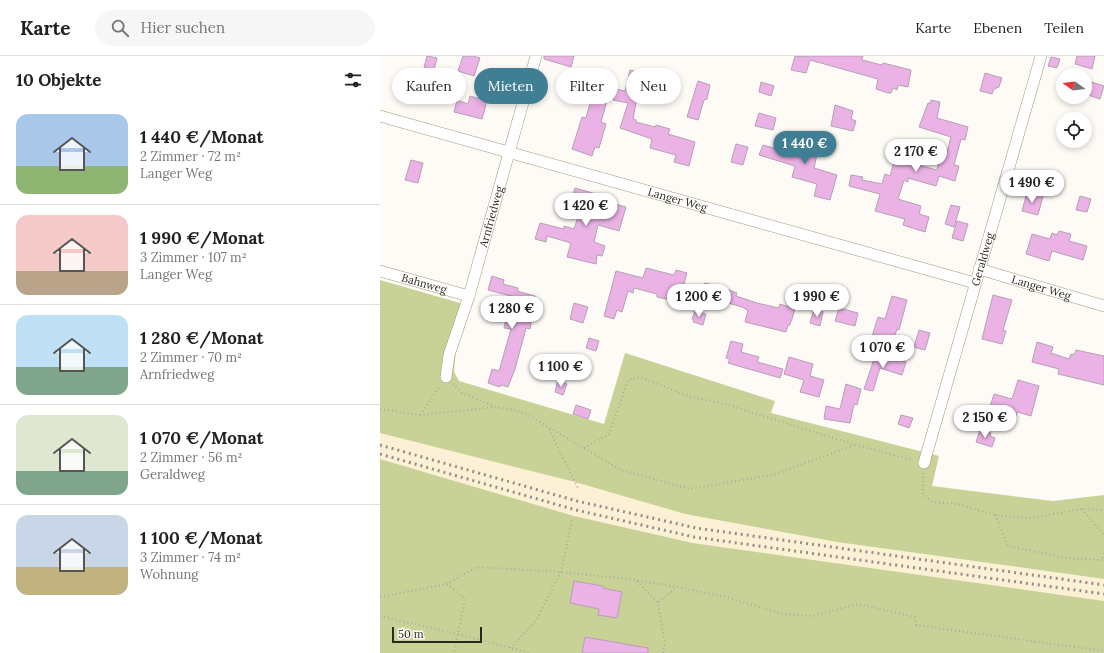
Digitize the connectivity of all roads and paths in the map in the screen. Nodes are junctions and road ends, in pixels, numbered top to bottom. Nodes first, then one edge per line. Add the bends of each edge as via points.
1 (536, 56) edge
2 (1041, 56) edge
3 (380, 116) edge
4 (509, 153) junction
5 (980, 269) junction
6 (380, 271) edge
7 (976, 283) junction
8 (469, 296) junction
9 (1104, 306) edge
10 (446, 378) junction
11 (496, 407) junction
12 (380, 409) edge
13 (420, 415) junction
14 (548, 428) junction
15 (856, 444) junction
16 (584, 448) junction
17 (924, 466) junction
18 (579, 490) dead end
19 (1082, 510) junction
20 (1104, 510) edge
21 (995, 515) junction
22 (572, 520) dead end
23 (1104, 535) edge
24 (1104, 553) edge
25 (1104, 560) edge
26 (561, 572) junction
27 (636, 580) junction
28 (447, 584) junction
29 (677, 587) junction
30 (380, 597) edge
31 (658, 603) junction
32 (380, 616) edge
33 (458, 634) junction
34 (510, 648) junction
35 (1104, 651) edge
36 (454, 653) edge
37 (530, 653) edge
38 (663, 653) edge

1 - 4 street, Arnfriedweg
2 - 5 street, Geraldweg
3 - 4 street, Langer Weg
4 - 7 street, Langer Weg
4 - 8 street, Arnfriedweg
5 - 7 street, Geraldweg
5 - 9 street, Langer Weg
6 - 8 street, Bahnweg
7 - 17 street, Geraldweg
8 - 10 street, Arnfriedweg via 449,355
10 - 11 path via 462,393
10 - 13 path
11 - 13 path
11 - 14 path via 528,415
12 - 13 path
14 - 16 path
14 - 18 path
15 - 16 path via 772,475 690,489 621,470
15 - 16 path via 685,394 640,377 628,380 609,434
15 - 17 path
17 - 21 path via 923,494 933,502 958,504
19 - 20 path
19 - 21 path via 1030,518
19 - 23 path
21 - 25 path via 1008,546 1066,558
22 - 26 path
24 - 25 path
26 - 27 path
26 - 28 path via 477,567
26 - 34 path via 536,621
27 - 29 path
27 - 31 path
28 - 30 path
28 - 33 path via 464,599
29 - 31 path
29 - 35 path via 726,597 782,614 812,616 858,604 915,617 916,625
31 - 38 path via 665,644
32 - 33 path
33 - 34 path
33 - 36 path
34 - 37 path

